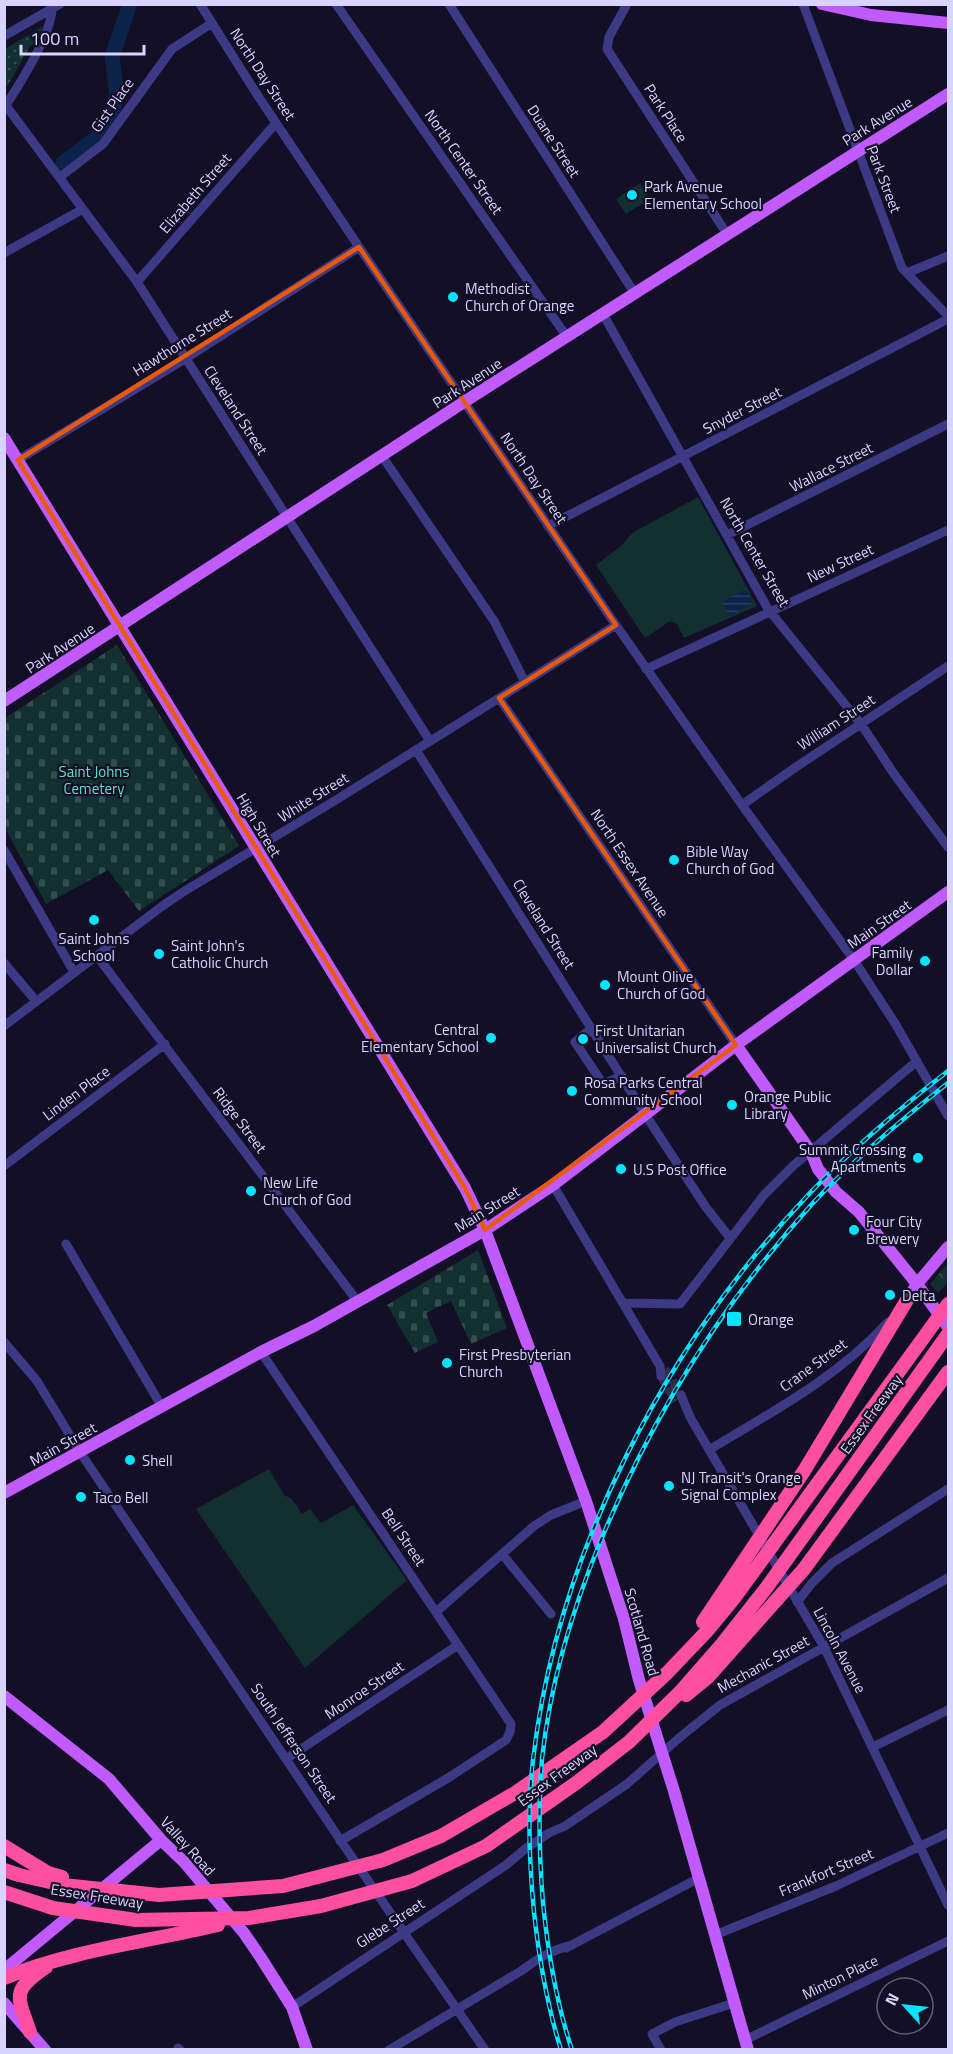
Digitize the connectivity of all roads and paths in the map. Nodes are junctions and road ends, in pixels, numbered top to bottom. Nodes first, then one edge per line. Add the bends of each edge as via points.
1 (200, 4) edge
2 (336, 4) edge
3 (449, 4) edge
4 (627, 4) edge
5 (803, 4) edge
6 (822, 4) edge
7 (56, 7) edge
8 (212, 23) junction
9 (948, 23) edge
10 (4, 36) edge
11 (948, 94) edge
12 (5, 104) edge
13 (276, 123) junction
14 (858, 151) junction
15 (60, 177) junction
16 (83, 209) junction
17 (727, 234) junction
18 (359, 247) junction
19 (4, 253) edge
20 (948, 256) edge
21 (907, 273) junction
22 (137, 282) junction
23 (635, 294) junction
24 (603, 314) junction
25 (948, 318) edge
26 (567, 337) junction
27 (185, 359) junction
28 (465, 402) junction
29 (948, 424) edge
30 (4, 438) edge
31 (382, 456) junction
32 (683, 457) junction
33 (18, 460) junction
34 (288, 517) junction
35 (548, 526) junction
36 (948, 530) edge
37 (727, 535) junction
38 (770, 612) junction
39 (616, 625) junction
40 (120, 626) junction
41 (948, 666) edge
42 (646, 669) junction
43 (525, 682) junction
44 (499, 698) junction
45 (4, 701) edge
46 (861, 724) junction
47 (430, 741) junction
48 (416, 750) junction
49 (742, 805) junction
50 (948, 847) edge
51 (256, 849) junction
52 (4, 850) edge
53 (948, 892) edge
54 (97, 956) junction
55 (854, 960) junction
56 (4, 963) edge
57 (74, 972) junction
58 (36, 1001) junction
59 (4, 1026) edge
60 (592, 1028) junction
61 (165, 1044) junction
62 (736, 1045) junction
63 (917, 1061) junction
64 (622, 1076) junction
65 (645, 1114) junction
66 (948, 1116) edge
67 (811, 1152) junction
68 (4, 1166) edge
69 (553, 1185) junction
70 (485, 1230) junction
71 (730, 1238) junction
72 (66, 1244) dead end
73 (948, 1247) edge
74 (917, 1284) junction
75 (908, 1300) junction
76 (358, 1302) junction
77 (623, 1303) junction
78 (948, 1304) edge
79 (948, 1327) edge
80 (948, 1334) edge
81 (4, 1341) edge
82 (261, 1352) junction
83 (662, 1370) tunnel mouth
84 (948, 1371) edge
85 (678, 1398) tunnel mouth
86 (162, 1407) junction
87 (708, 1450) junction
88 (80, 1452) junction
89 (948, 1489) edge
90 (4, 1493) edge
91 (586, 1501) junction
92 (502, 1554) junction
93 (948, 1578) edge
94 (797, 1602) junction
95 (436, 1611) junction
96 (551, 1614) dead end
97 (458, 1645) junction
98 (824, 1647) junction
99 (668, 1673) junction
100 (4, 1696) edge
101 (948, 1710) edge
102 (629, 1742) junction
103 (873, 1747) junction
104 (662, 1754) junction
105 (286, 1759) junction
106 (948, 1833) edge
107 (161, 1840) junction
108 (340, 1841) junction
109 (4, 1846) edge
110 (920, 1846) junction
111 (4, 1870) edge
112 (699, 1878) junction
113 (110, 1890) junction
114 (4, 1892) edge
115 (948, 1905) edge
116 (249, 1918) junction
117 (405, 1932) junction
118 (715, 1935) junction
119 (948, 1941) edge
120 (58, 1959) junction
121 (4, 1970) edge
122 (4, 1978) edge
123 (4, 2003) edge
124 (734, 2003) junction
125 (292, 2007) junction
126 (456, 2008) junction
127 (30, 2032) junction
128 (746, 2045) edge
129 (45, 2049) edge
130 (307, 2049) edge
131 (389, 2049) edge
132 (485, 2049) edge
133 (661, 2049) edge

1 - 8 street, North Day Street
2 - 26 street, North Center Street
3 - 23 street, Duane Street
4 - 17 street, Park Place via 609,37 607,49
5 - 14 street, Park Street
6 - 9 main road via 871,15
7 - 10 street
7 - 12 street
8 - 13 street, North Day Street
8 - 15 street, Gist Place via 172,49 103,144
11 - 14 main road, Park Avenue
12 - 15 street, Cleveland Street
13 - 18 street, North Day Street
13 - 22 street, Elizabeth Street
14 - 17 main road, Park Avenue
14 - 21 street, Park Street
15 - 16 street, Cleveland Street
16 - 19 street
16 - 22 street, Cleveland Street
17 - 23 main road, Park Avenue
18 - 27 street, Hawthorne Street
18 - 28 street, North Day Street
20 - 21 street
21 - 25 street, Park Street
22 - 27 street, Cleveland Street
23 - 24 main road, Park Avenue
24 - 26 main road, Park Avenue
24 - 32 street, North Center Street
25 - 32 street, Snyder Street
26 - 28 main road, Park Avenue
27 - 33 street, Hawthorne Street
27 - 34 street, Cleveland Street
28 - 31 main road, Park Avenue
28 - 35 street, North Day Street
29 - 37 street, Wallace Street
30 - 33 main road, High Street
31 - 34 main road, Park Avenue
31 - 43 street via 494,621
32 - 35 street, Snyder Street
32 - 37 street, North Center Street
33 - 40 main road, High Street
34 - 40 main road, Park Avenue
34 - 47 street, Cleveland Street
35 - 39 street, North Day Street
36 - 38 street, New Street
37 - 38 street, North Center Street
38 - 42 street, New Street
38 - 46 street, North Center Street
39 - 42 street, North Day Street
39 - 43 street, White Street
40 - 45 main road, Park Avenue
40 - 51 main road, High Street
41 - 46 street, William Street
42 - 49 street, North Day Street
43 - 44 street, White Street
44 - 47 street, White Street
44 - 62 street, North Essex Avenue
46 - 49 street, William Street
46 - 50 street, North Center Street
47 - 48 street, White Street
48 - 51 street, White Street
48 - 60 street, Cleveland Street
49 - 55 street, North Day Street
51 - 54 street, White Street via 161,907
51 - 70 main road, High Street via 465,1188
52 - 57 street
53 - 55 main road, Main Street
54 - 57 street, White Street
54 - 61 street, Ridge Street
55 - 62 main road, Main Street
55 - 63 street, North Day Street
56 - 58 street
57 - 58 street, White Street
58 - 59 street, White Street
60 - 64 street, Cleveland Street
60 - 64 street via 575,1042 603,1084
61 - 68 street, Linden Place
61 - 76 street, Ridge Street
62 - 65 main road, Main Street
62 - 67 main road
63 - 66 street, North Day Street
63 - 67 street
64 - 65 street, Cleveland Street
65 - 69 main road, Main Street
65 - 71 street, Cleveland Street
67 - 71 street via 765,1194
67 - 74 main road via 818,1169 836,1192 851,1203
69 - 70 main road, Main Street
69 - 77 street
70 - 76 main road, Main Street
70 - 91 main road, Scotland Road
71 - 77 street via 680,1304
72 - 86 street
73 - 74 main road, Crane Street
74 - 75 main road, Crane Street
74 - 79 main road
75 - 87 street, Crane Street via 874,1337 804,1394
75 - 99 highway via 804,1471
76 - 82 main road, Main Street
77 - 83 street
78 - 99 highway, Essex Freeway via 735,1597
80 - 102 highway, Essex Freeway via 767,1587 680,1692
81 - 88 street, South Jefferson Street via 37,1381
82 - 86 main road, Main Street
82 - 95 street, Bell Street
84 - 102 highway via 804,1569 708,1677
85 - 87 street, Lincoln Avenue
86 - 88 main road, Main Street
87 - 94 street, Lincoln Avenue
88 - 90 main road, Main Street
88 - 105 street, South Jefferson Street
89 - 94 street via 832,1563
91 - 92 street via 542,1520
91 - 104 main road, Scotland Road
92 - 95 street
92 - 96 street
93 - 98 street, Mechanic Street
94 - 98 street, Lincoln Avenue
95 - 97 street, Bell Street
97 - 105 street, Monroe Street
97 - 108 street, Bell Street via 511,1724 506,1740
98 - 103 street, Lincoln Avenue
98 - 104 street, Mechanic Street via 720,1705
99 - 113 highway, Essex Freeway via 603,1732 561,1763 441,1836 383,1860 283,1886 159,1895
100 - 107 main road, Valley Road via 109,1779
101 - 103 street
102 - 116 highway, Essex Freeway via 486,1846 412,1881 321,1906
103 - 110 street, Lincoln Avenue
104 - 112 main road, Scotland Road
104 - 117 street, Glebe Street via 627,1784
105 - 108 street, South Jefferson Street
106 - 110 street, Frankfort Street
107 - 121 main road
107 - 125 main road, Valley Road via 244,1933
108 - 117 street, South Jefferson Street
109 - 113 highway via 48,1873
110 - 115 street, Lincoln Avenue
110 - 118 street, Frankfort Street via 836,1886
111 - 113 highway, Essex Freeway via 63,1885
112 - 118 main road, Scotland Road
112 - 126 street
114 - 116 highway, Essex Freeway via 53,1908 136,1920
116 - 120 highway
117 - 125 street, Glebe Street
117 - 126 street, South Jefferson Street
118 - 124 main road, Scotland Road
119 - 128 street, Minton Place
120 - 122 highway
120 - 127 highway via 21,1987 19,2000
123 - 127 main road
124 - 128 main road, Scotland Road
124 - 133 street via 675,2022 652,2034
125 - 130 main road, Valley Road
126 - 131 street
126 - 132 street, South Jefferson Street
127 - 129 main road

